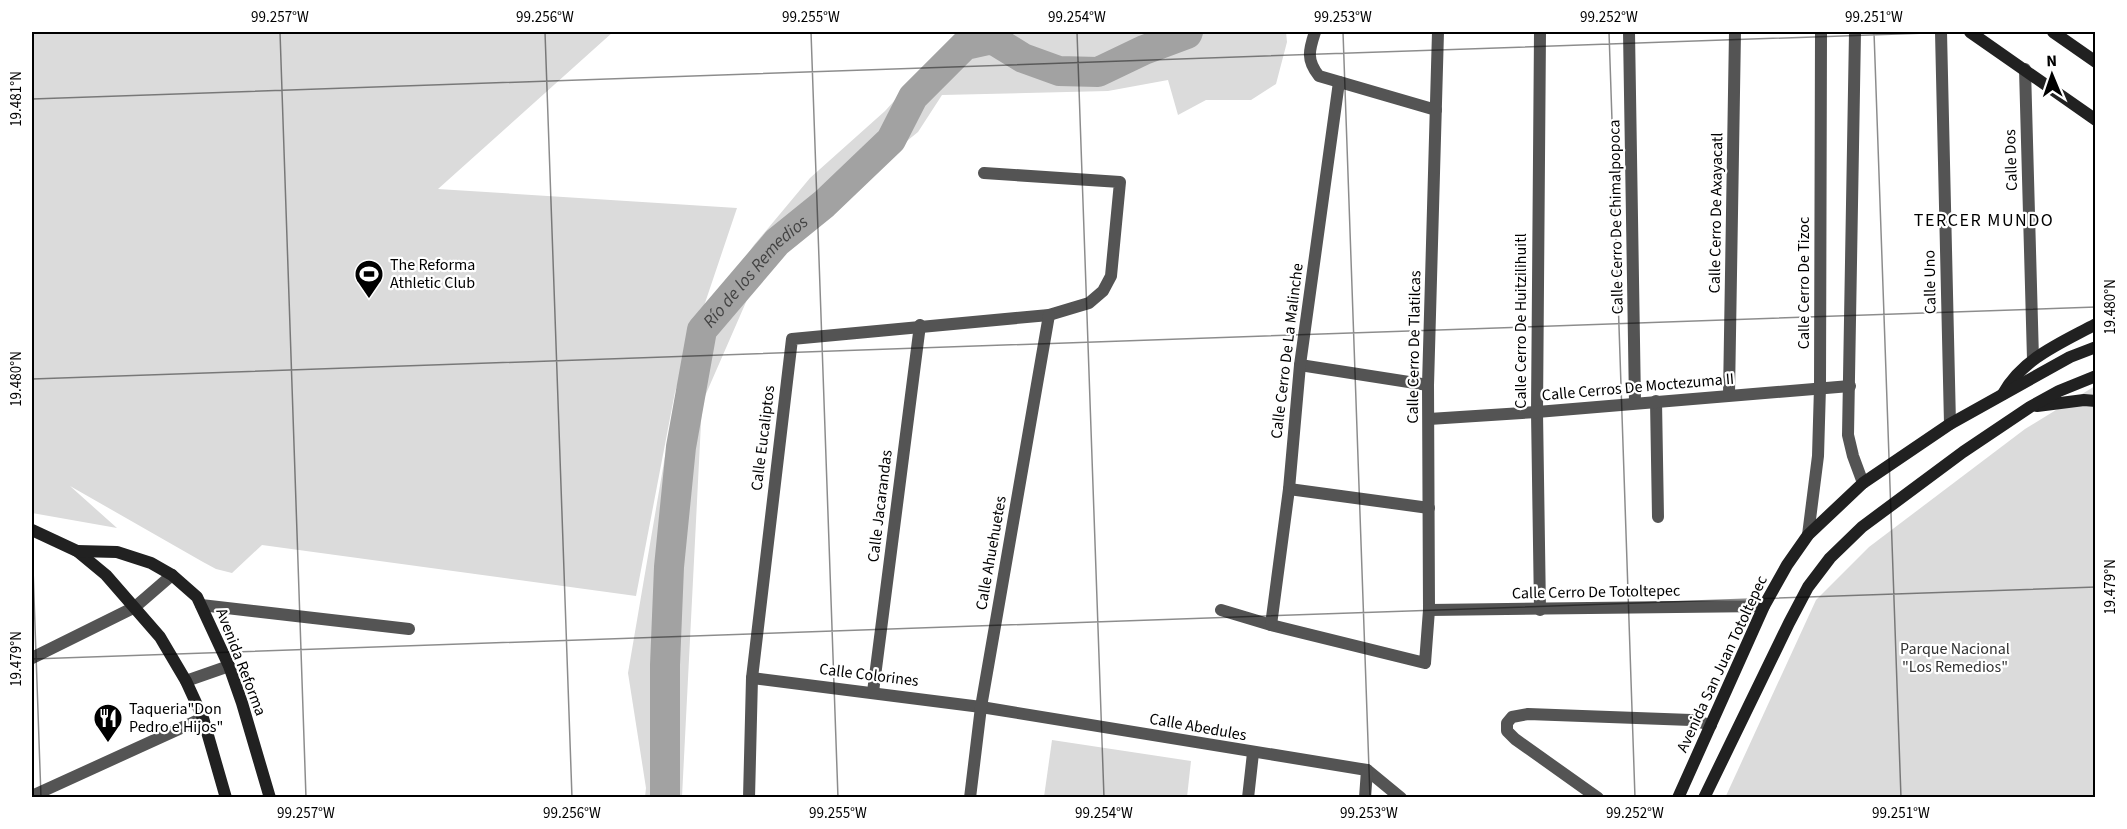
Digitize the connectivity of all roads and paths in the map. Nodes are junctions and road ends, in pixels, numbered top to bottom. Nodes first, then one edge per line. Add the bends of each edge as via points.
1 (1315, 32) edge
2 (1438, 32) edge
3 (1540, 32) edge
4 (1629, 32) edge
5 (1735, 32) edge
6 (1821, 32) edge
7 (1855, 32) edge
8 (1941, 32) edge
9 (1970, 32) edge
10 (2053, 32) edge
11 (2096, 62) edge
12 (2025, 69) junction
13 (1340, 82) junction
14 (1436, 110) junction
15 (2096, 120) edge
16 (984, 173) dead end
17 (1049, 315) junction
18 (2096, 324) edge
19 (920, 325) junction
20 (2096, 347) edge
21 (2033, 359) junction
22 (1300, 365) junction
23 (2096, 376) edge
24 (1428, 384) junction
25 (1850, 386) junction
26 (1820, 387) junction
27 (2003, 394) junction
28 (1730, 395) junction
29 (1656, 401) junction
30 (2096, 401) edge
31 (1635, 403) junction
32 (2030, 407) junction
33 (1537, 412) junction
34 (1429, 419) junction
35 (1950, 424) junction
36 (1863, 483) junction
37 (1289, 489) junction
38 (1429, 507) junction
39 (1658, 517) dead end
40 (32, 530) edge
41 (1808, 535) junction
42 (77, 551) junction
43 (171, 575) junction
44 (201, 605) junction
45 (1764, 606) junction
46 (135, 607) junction
47 (1221, 609) dead end
48 (1429, 610) junction
49 (1540, 610) junction
50 (1271, 625) junction
51 (410, 629) dead end
52 (32, 658) edge
53 (229, 666) junction
54 (752, 678) junction
55 (186, 681) junction
56 (873, 692) junction
57 (981, 707) junction
58 (203, 718) junction
59 (1711, 725) junction
60 (1253, 753) junction
61 (1367, 770) junction
62 (32, 796) edge
63 (226, 798) edge
64 (270, 798) edge
65 (748, 798) edge
66 (970, 798) edge
67 (1248, 798) edge
68 (1365, 798) edge
69 (1401, 798) edge
70 (1598, 798) edge
71 (1678, 798) edge
72 (1704, 798) edge

1 - 13 street via 1310,65 1319,76
2 - 14 street, Calle Cerro De Tlatilcas
3 - 33 street, Calle Cerro De Huitzilihuitl
4 - 31 street, Calle Cerro De Chimalpopoca
5 - 28 street, Calle Cerro De Axayacatl
6 - 26 street, Calle Cerro De Tizoc
7 - 25 street
8 - 35 street, Calle Uno
9 - 12 main road
10 - 11 main road
12 - 15 main road
12 - 21 street, Calle Dos
13 - 14 street
13 - 22 street, Calle Cerro De La Malinche
14 - 24 street, Calle Cerro De Tlatilcas
16 - 17 street, Calle Eucaliptos via 1120,182 1111,276 1103,291 1089,303
17 - 19 street, Calle Eucaliptos
17 - 57 street, Calle Ahuehuetes
18 - 21 main road
19 - 54 street, Calle Eucaliptos via 792,339
19 - 56 street, Calle Jacarandas
20 - 27 main road, Avenida San Juan Totoltepec
21 - 27 main road via 2011,380
22 - 24 street
22 - 37 street, Calle Cerro De La Malinche
23 - 32 main road
24 - 34 street, Calle Cerro De Tlatilcas
25 - 26 street, Calle Cerros De Moctezuma II
25 - 36 street via 1848,435
26 - 28 street, Calle Cerros De Moctezuma II
26 - 41 street, Calle Cerro De Tizoc via 1818,456
27 - 35 main road, Avenida San Juan Totoltepec
28 - 29 street, Calle Cerros De Moctezuma II
29 - 31 street, Calle Cerros De Moctezuma II
29 - 39 street
30 - 32 main road
31 - 33 street, Calle Cerros De Moctezuma II
32 - 72 main road via 1862,527 1830,558 1808,587 1789,623
33 - 34 street, Calle Cerros De Moctezuma II
33 - 49 street, Calle Cerro De Huitzilihuitl
34 - 38 street, Calle Cerro De Tlatilcas
35 - 36 main road, Avenida San Juan Totoltepec
36 - 41 main road, Avenida San Juan Totoltepec
37 - 38 street
37 - 50 street, Calle Cerro De La Malinche
38 - 48 street, Calle Cerro De Tlatilcas
40 - 42 main road, Avenida Reforma
41 - 45 main road, Avenida San Juan Totoltepec
42 - 43 main road, Avenida Reforma via 117,552 152,563
42 - 46 main road, Avenida Reforma
43 - 44 main road, Avenida Reforma
43 - 46 street
44 - 51 street
44 - 53 main road, Avenida Reforma
45 - 49 street, Calle Cerro De Totoltepec
45 - 59 main road, Avenida San Juan Totoltepec
46 - 52 street
46 - 55 main road, Avenida Reforma via 160,637
47 - 50 street
48 - 49 street, Calle Cerro De Totoltepec
48 - 50 street, Calle Cerro De Tlatilcas via 1425,663
53 - 55 street
53 - 64 main road, Avenida Reforma
54 - 56 street, Calle Colorines
54 - 65 street, Calle Eucaliptos
55 - 58 main road, Avenida Reforma
56 - 57 street, Calle Colorines
57 - 60 street, Calle Abedules
57 - 66 street, Calle Ahuehuetes
58 - 62 street
58 - 63 main road, Avenida Reforma
59 - 70 street via 1690,720 1528,714 1512,717 1507,731 1515,739
59 - 71 main road, Avenida San Juan Totoltepec
60 - 61 street, Calle Abedules
60 - 67 street
61 - 68 street
61 - 69 street

